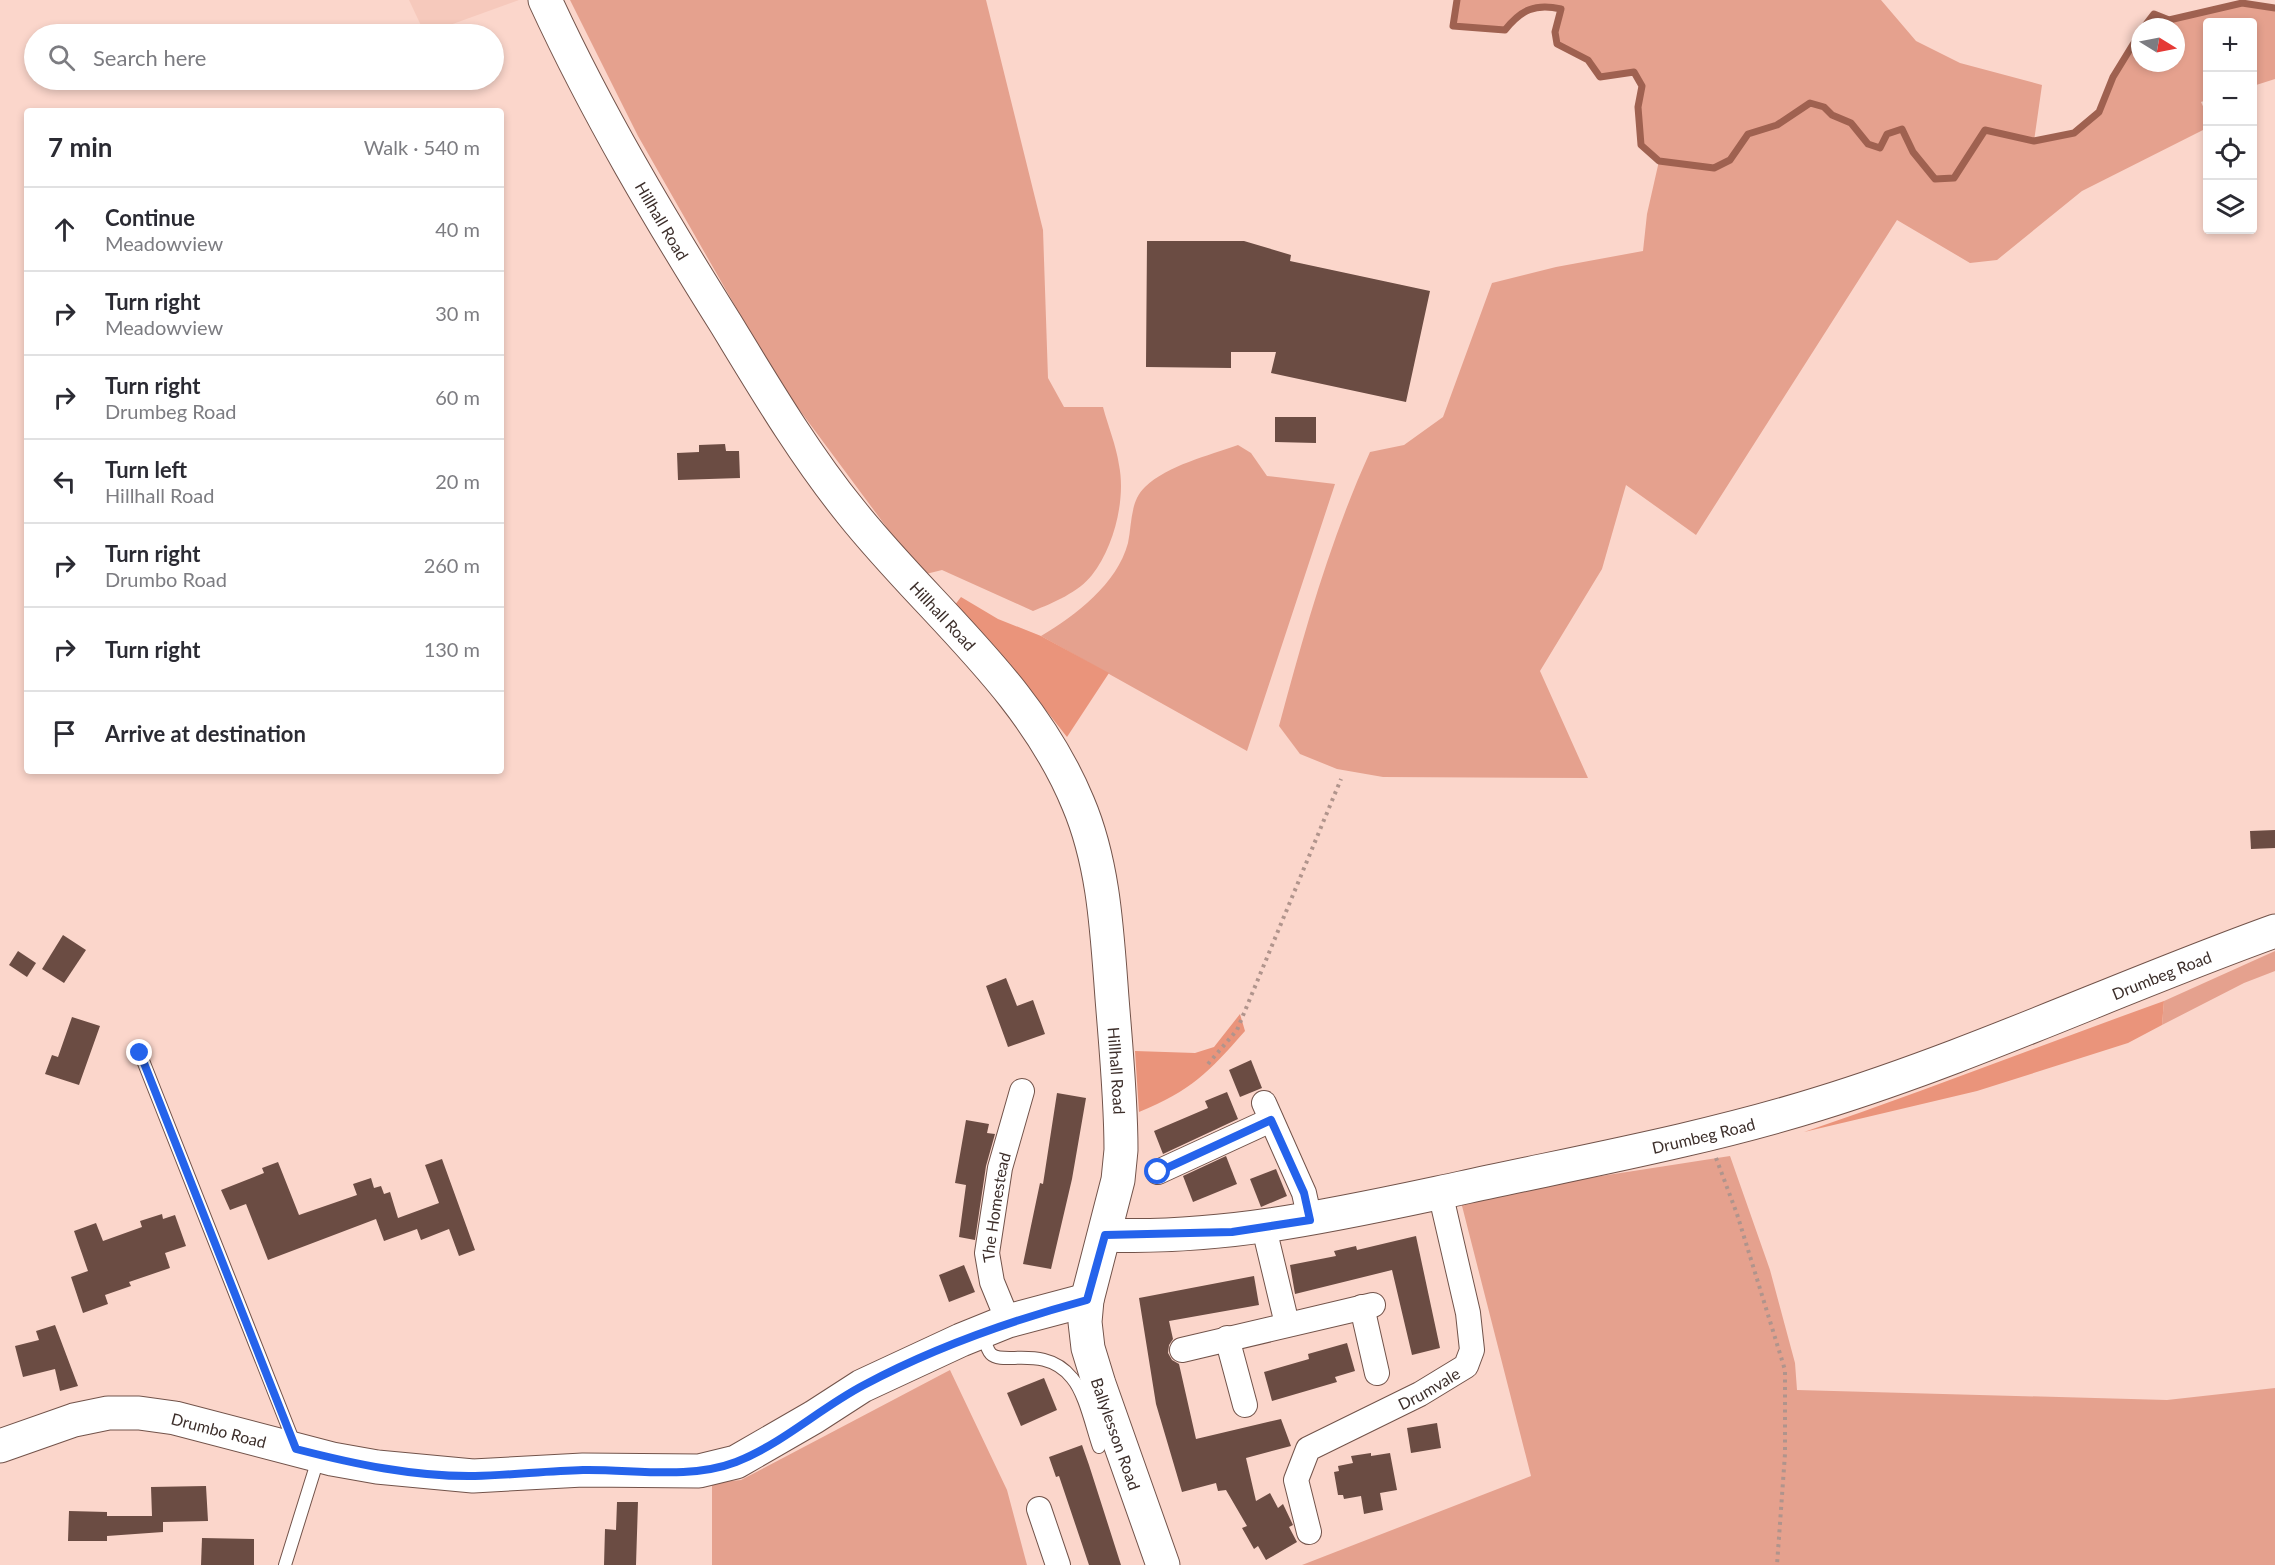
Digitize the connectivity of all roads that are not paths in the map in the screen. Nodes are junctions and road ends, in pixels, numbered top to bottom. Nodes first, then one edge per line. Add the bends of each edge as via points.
1 (545, 0) edge
2 (2275, 931) edge
3 (140, 1053) dead end
4 (1022, 1090) dead end
5 (1158, 1172) dead end
6 (1440, 1192) junction
7 (1310, 1220) junction
8 (1264, 1228) junction
9 (1105, 1235) junction
10 (1087, 1300) junction
11 (1287, 1324) junction
12 (995, 1326) junction
13 (1227, 1338) junction
14 (1182, 1350) dead end
15 (1377, 1373) dead end
16 (1245, 1405) dead end
17 (0, 1446) edge
18 (1099, 1447) dead end
19 (308, 1452) junction
20 (1039, 1509) dead end
21 (1310, 1532) dead end
22 (285, 1565) edge
23 (1058, 1565) edge
24 (1163, 1565) edge

1 - 9 street, Hillhall Road via 617,143 770,397 849,510 915,588 991,665 1030,714 1079,804 1106,911 1121,1116 1118,1180
2 - 6 street, Drumbeg Road via 1917,1070 1820,1103
3 - 19 lane
4 - 12 street, The Homestead via 1000,1168 987,1253
5 - 7 street via 1268,1111 1304,1193
6 - 7 street, Drumbeg Road
6 - 21 street, Drumvale via 1468,1313 1472,1350 1466,1366 1420,1394 1308,1449 1296,1480
7 - 8 street, Drumbeg Road
8 - 9 street, Drumbeg Road
8 - 11 street
9 - 10 street, Hillhall Road
10 - 12 street, Drumbo Road
10 - 24 street, Ballylesson Road via 1085,1322 1093,1366
11 - 13 street
11 - 15 street via 1367,1306
12 - 18 lane via 990,1353 997,1357 1043,1357 1071,1376
12 - 19 street, Drumbo Road via 862,1386 736,1462 699,1471 583,1470 472,1476 377,1467
13 - 14 street
13 - 16 street
17 - 19 street, Drumbo Road via 74,1420 108,1413 139,1413 176,1418
19 - 22 lane
20 - 23 street

